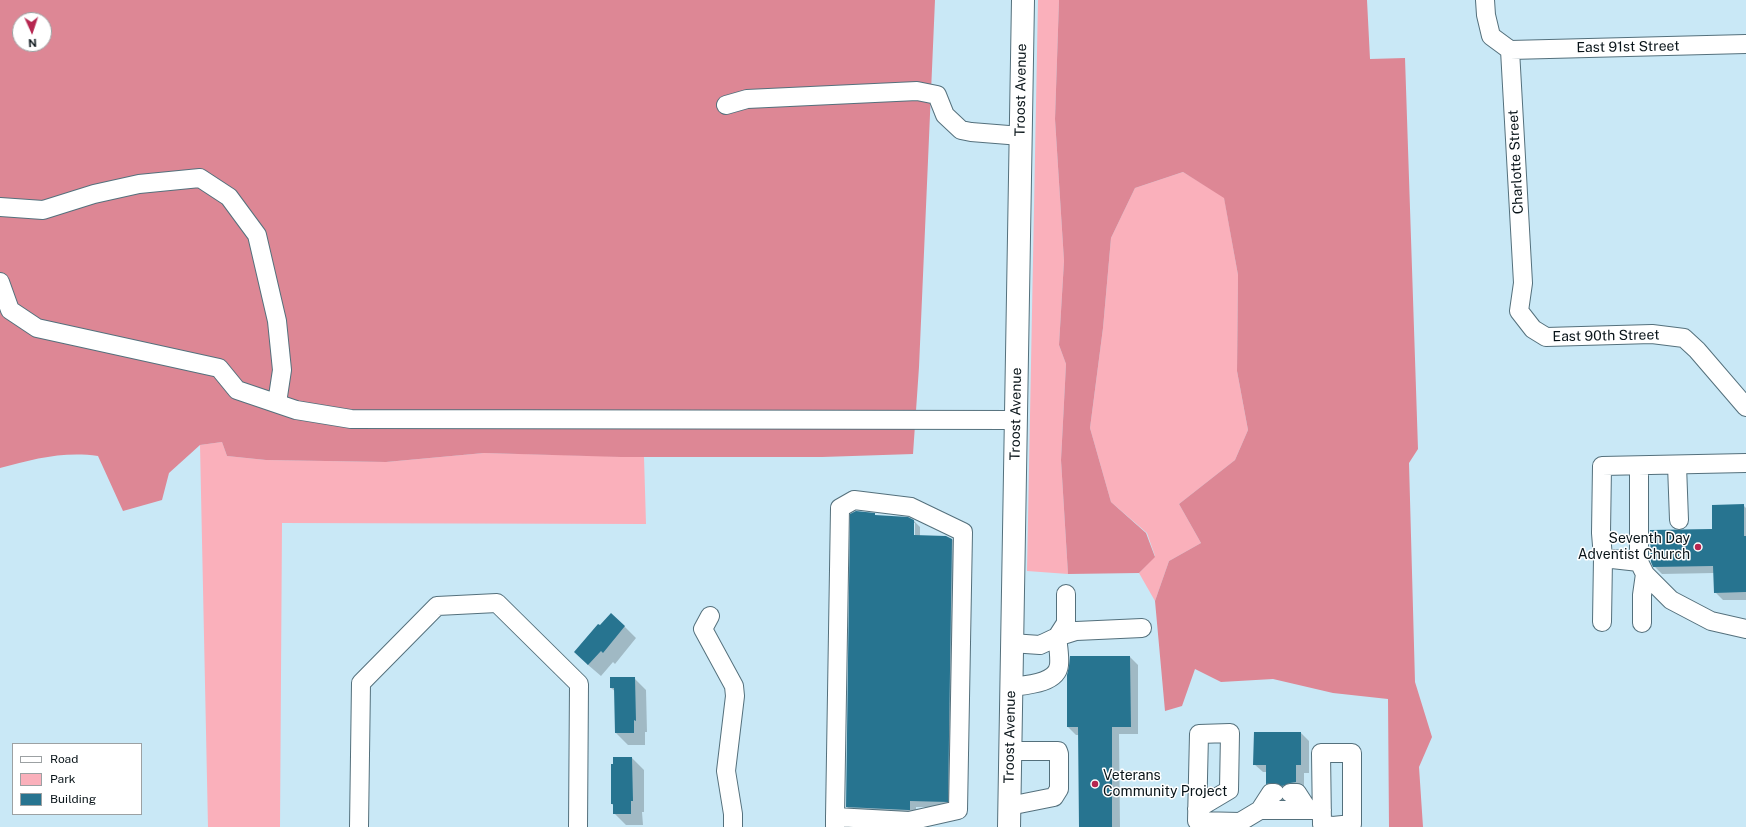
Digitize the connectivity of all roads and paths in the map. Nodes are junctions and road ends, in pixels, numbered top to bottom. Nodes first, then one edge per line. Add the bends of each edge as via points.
1 (1023, 0) edge
2 (1485, 0) edge
3 (1746, 44) edge
4 (1510, 50) junction
5 (726, 105) dead end
6 (1021, 136) junction
7 (0, 208) edge
8 (0, 282) edge
9 (1532, 329) joint
10 (277, 403) junction
11 (1746, 407) edge
12 (1016, 420) junction
13 (1746, 463) edge
14 (1677, 465) junction
15 (1639, 466) junction
16 (1679, 520) dead end
17 (1603, 558) junction
18 (1642, 568) junction
19 (1066, 594) dead end
20 (710, 616) dead end
21 (1602, 622) dead end
22 (1642, 623) dead end
23 (1142, 628) dead end
24 (1746, 629) edge
25 (1057, 637) junction
26 (1011, 642) junction
27 (1011, 687) junction
28 (1009, 751) junction
29 (1198, 809) dead end
30 (1260, 810) junction
31 (1315, 810) junction
32 (1009, 817) edge
33 (835, 822) edge
34 (359, 827) edge
35 (578, 827) edge
36 (733, 827) edge
37 (1333, 827) edge

1 - 6 main road, Troost Avenue
2 - 4 street via 1491,36
3 - 4 street, East 91st Street
4 - 9 street, Charlotte Street via 1523,283 1519,311
5 - 6 street via 747,98 917,90 937,95 946,115 961,130
6 - 12 main road, Troost Avenue
7 - 10 street via 43,210 94,194 139,184 200,178 229,197 256,235 277,321 282,370
8 - 10 street via 10,310 37,328 219,368 237,390
9 - 11 street, East 90th Street via 1546,337 1652,334 1684,338
10 - 12 street via 296,410 351,419
12 - 26 main road, Troost Avenue
13 - 14 street
14 - 15 street
14 - 16 street
15 - 17 street via 1602,466
15 - 18 street
17 - 18 street
17 - 21 street
18 - 22 street
18 - 24 street via 1671,600 1711,621
19 - 25 street via 1066,623
20 - 36 street via 703,629 734,686 736,696 726,770
23 - 25 street via 1076,631
25 - 26 street via 1040,645
25 - 27 street via 1059,666 1056,673 1040,682
26 - 27 main road, Troost Avenue
27 - 28 main road, Troost Avenue
28 - 32 main road, Troost Avenue
28 - 32 street via 1058,751 1059,789 1054,796
29 - 30 street via 1197,821 1240,822
30 - 31 street
30 - 31 street via 1271,793 1297,793
31 - 37 street via 1322,824
31 - 37 street via 1321,753 1352,753 1352,824
33 - 33 street via 840,508 854,500 911,507 963,532 958,810 909,821
34 - 35 street via 361,683 437,606 497,604 579,684

